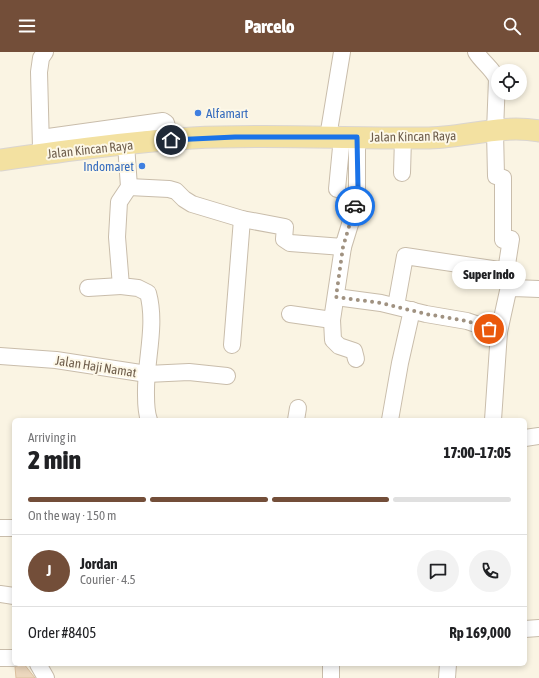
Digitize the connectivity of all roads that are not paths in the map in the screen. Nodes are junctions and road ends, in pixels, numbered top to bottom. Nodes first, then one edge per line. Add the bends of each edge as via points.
1 (45, 52) edge
2 (342, 52) edge
3 (476, 52) edge
4 (539, 131) edge
5 (495, 135) junction
6 (342, 137) junction
7 (403, 138) junction
8 (171, 140) junction
9 (126, 144) junction
10 (41, 146) junction
11 (0, 160) edge
12 (402, 174) dead end
13 (129, 187) junction
14 (337, 189) dead end
15 (242, 219) junction
16 (343, 247) junction
17 (120, 286) junction
18 (88, 288) dead end
19 (539, 289) edge
20 (336, 297) junction
21 (396, 306) junction
22 (412, 310) junction
23 (290, 314) dead end
24 (332, 320) junction
25 (499, 332) junction
26 (232, 345) dead end
27 (0, 356) edge
28 (356, 359) dead end
29 (147, 374) junction
30 (227, 376) dead end
31 (149, 418) edge
32 (390, 418) edge
33 (493, 418) edge
34 (539, 436) edge
35 (527, 438) edge
36 (0, 528) edge
37 (12, 528) edge
38 (0, 594) edge
39 (12, 596) edge
40 (539, 628) edge
41 (527, 629) edge
42 (0, 658) edge
43 (12, 658) edge
44 (332, 666) edge
45 (448, 666) edge
46 (331, 678) edge
47 (447, 678) edge

1 - 10 street via 41,58 39,72
2 - 6 street
3 - 5 street via 497,79
4 - 5 main road, Jalan Kincan Raya via 525,129
5 - 7 main road, Jalan Kincan Raya
5 - 21 street via 496,176 503,178 503,240 511,239 506,272 405,256
6 - 7 main road, Jalan Kincan Raya
6 - 8 main road, Jalan Kincan Raya
6 - 14 street
6 - 16 street via 358,188
7 - 12 street
8 - 9 main road, Jalan Kincan Raya
8 - 10 street via 163,121
9 - 10 main road, Jalan Kincan Raya
9 - 13 street
10 - 11 main road, Jalan Kincan Raya
13 - 15 street via 176,191 192,204
13 - 17 street via 119,202 117,237
15 - 16 street via 285,227 284,239 290,243
15 - 26 street
16 - 20 street
17 - 18 street
17 - 29 street via 138,288 148,293 151,317
19 - 25 street via 513,288 508,291
20 - 21 street
20 - 24 street
21 - 22 street
22 - 25 street via 467,321
22 - 32 street
23 - 24 street
24 - 28 street via 333,340 339,346 354,351
25 - 33 street
27 - 29 street, Jalan Haji Namat via 56,360
29 - 30 street via 188,372
29 - 31 street, Jalan Haji Namat
34 - 35 street
36 - 37 street
38 - 39 street
40 - 41 street
42 - 43 street
44 - 46 street
45 - 47 street

